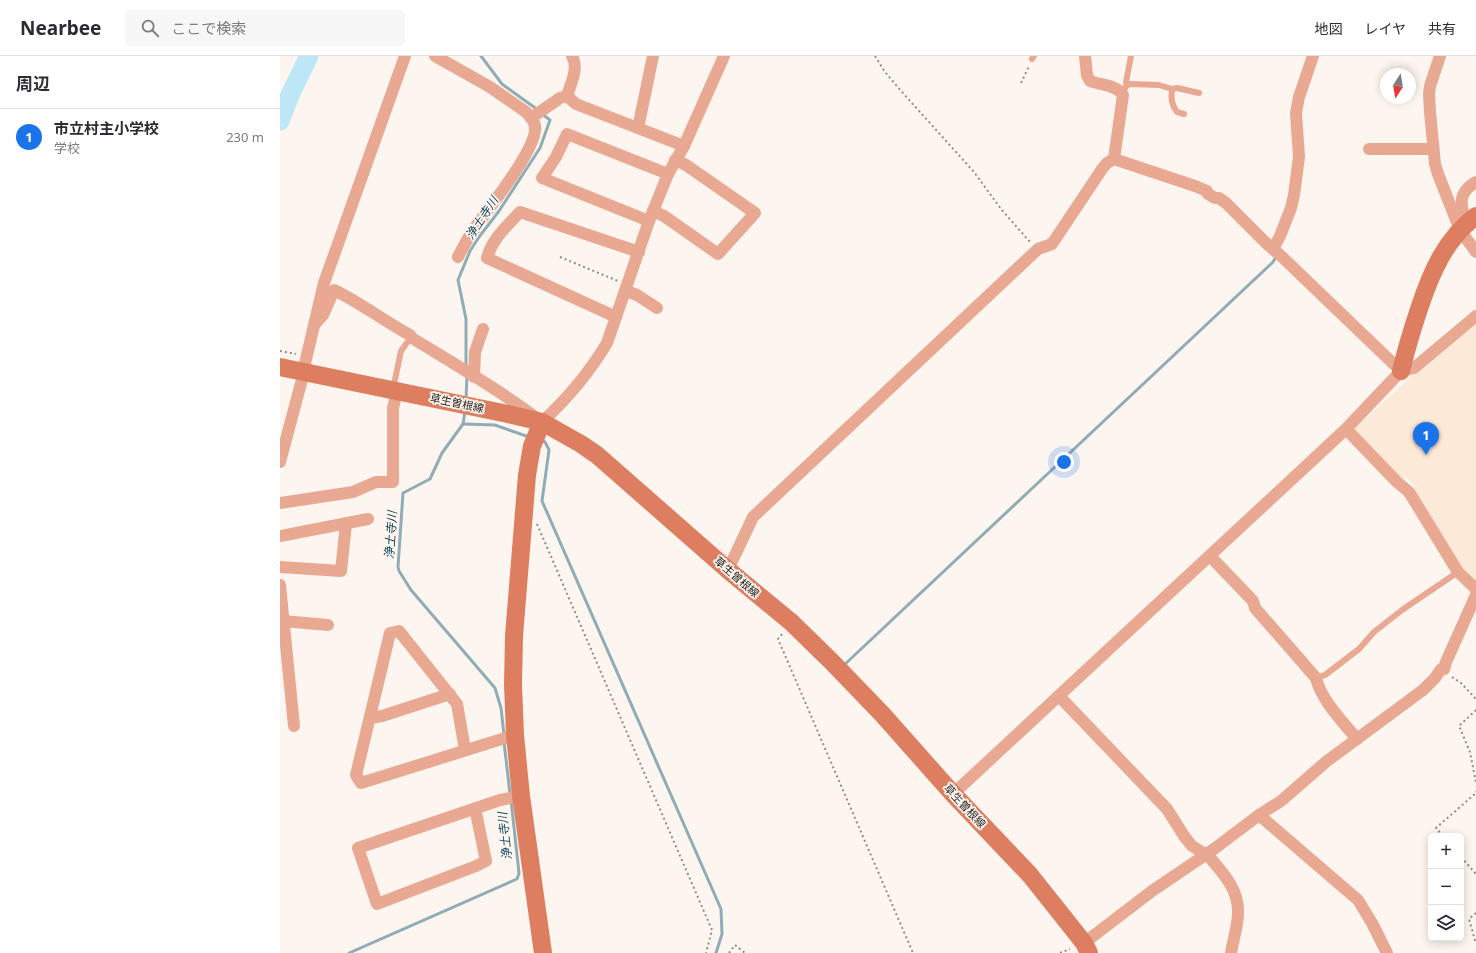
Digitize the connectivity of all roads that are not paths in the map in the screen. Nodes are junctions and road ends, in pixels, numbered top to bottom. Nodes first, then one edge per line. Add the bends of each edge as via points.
1 (405, 56) edge
2 (435, 56) edge
3 (572, 56) edge
4 (652, 56) edge
5 (724, 56) edge
6 (1086, 56) edge
7 (1131, 56) edge
8 (1313, 56) edge
9 (1440, 56) edge
10 (1125, 89) junction
11 (1172, 89) junction
12 (1199, 93) dead end
13 (567, 96) junction
14 (1184, 114) dead end
15 (532, 118) junction
16 (638, 128) junction
17 (684, 146) junction
18 (1369, 149) dead end
19 (1433, 149) junction
20 (1114, 159) junction
21 (676, 160) junction
22 (668, 174) junction
23 (1476, 182) edge
24 (651, 216) junction
25 (1468, 223) edge
26 (1273, 249) junction
27 (639, 252) junction
28 (1476, 252) edge
29 (458, 257) dead end
30 (627, 288) junction
31 (657, 308) dead end
32 (1476, 316) edge
33 (616, 317) junction
34 (314, 325) junction
35 (483, 329) dead end
36 (411, 336) junction
37 (280, 367) edge
38 (305, 367) junction
39 (1402, 371) junction
40 (473, 377) junction
41 (395, 391) junction
42 (542, 422) junction
43 (1346, 429) junction
44 (280, 462) edge
45 (280, 503) edge
46 (368, 520) dead end
47 (346, 524) junction
48 (280, 536) edge
49 (1210, 556) junction
50 (280, 567) edge
51 (728, 570) junction
52 (1458, 572) junction
53 (280, 585) edge
54 (1476, 589) edge
55 (1476, 595) edge
56 (283, 621) junction
57 (328, 625) dead end
58 (1316, 678) junction
59 (450, 694) junction
60 (1059, 696) junction
61 (370, 718) junction
62 (294, 726) dead end
63 (515, 735) junction
64 (1357, 739) junction
65 (465, 750) junction
66 (953, 794) junction
67 (521, 796) junction
68 (475, 808) junction
69 (1259, 815) junction
70 (1206, 853) junction
71 (1086, 948) edge
72 (543, 953) edge
73 (1231, 953) edge
74 (1387, 953) edge

1 - 34 street via 324,283
2 - 15 street via 490,87
3 - 13 street via 576,67
4 - 16 street
5 - 17 street
6 - 10 street via 1087,75 1090,81 1116,89
7 - 10 lane
8 - 26 street via 1296,113 1299,157 1294,195
9 - 19 street via 1429,94
10 - 11 lane via 1158,85
10 - 20 street
11 - 12 lane
11 - 14 lane via 1173,106 1177,112
13 - 15 street via 560,98
13 - 16 street via 576,104
15 - 29 street via 536,131 528,151 474,229
16 - 17 street
17 - 21 street
18 - 19 street
19 - 25 street via 1438,174
20 - 26 street via 1207,191 1208,194 1219,198
20 - 51 street via 1102,169 1052,244 1038,249 753,517
21 - 22 street
21 - 24 street via 755,213 718,254 664,216
22 - 24 street
22 - 24 street via 567,134 542,178 638,218
23 - 25 street via 1471,184 1461,198 1462,213
24 - 27 street
25 - 28 street
25 - 39 main road via 1438,259 1429,279 1406,347
26 - 39 street
27 - 30 street
27 - 33 street via 520,212 490,249 487,258
30 - 31 street
30 - 33 street
32 - 39 street via 1414,368
33 - 42 street via 608,343 597,360 581,382
34 - 36 street via 323,316 334,290
34 - 38 street
35 - 40 street via 476,352
36 - 40 street
36 - 41 lane via 401,351
37 - 38 main road, 草生曽根線
38 - 41 main road, 草生曽根線
38 - 44 street
39 - 43 street
40 - 42 street via 516,402
41 - 42 main road, 草生曽根線
41 - 45 street via 393,482 376,482 353,492
42 - 51 main road, 草生曽根線 via 597,455
42 - 63 main road via 532,446 527,475 514,636
43 - 49 street
43 - 52 street via 1409,492
46 - 47 street
47 - 48 street
47 - 50 street via 341,572
49 - 58 street via 1253,601 1256,608
49 - 60 street
51 - 66 main road, 草生曽根線 via 791,622 832,662
52 - 54 street
52 - 58 lane via 1402,610 1374,632 1359,649 1325,675
53 - 56 street
55 - 64 street via 1444,669 1423,690
56 - 57 street
56 - 62 street
58 - 64 street via 1334,712
59 - 61 street
59 - 61 street via 399,631 390,633
59 - 65 street via 457,704
60 - 66 street
60 - 70 street via 1167,809 1192,846
61 - 65 street via 356,775 361,783
63 - 65 street
63 - 67 main road
64 - 69 street via 1281,801
66 - 71 main road, 草生曽根線 via 1030,875
67 - 68 street
67 - 72 main road
68 - 68 street via 358,848 377,904 486,860
69 - 70 street
69 - 74 street via 1358,900
70 - 71 street via 1152,891
70 - 73 street via 1228,879 1236,895 1238,914

